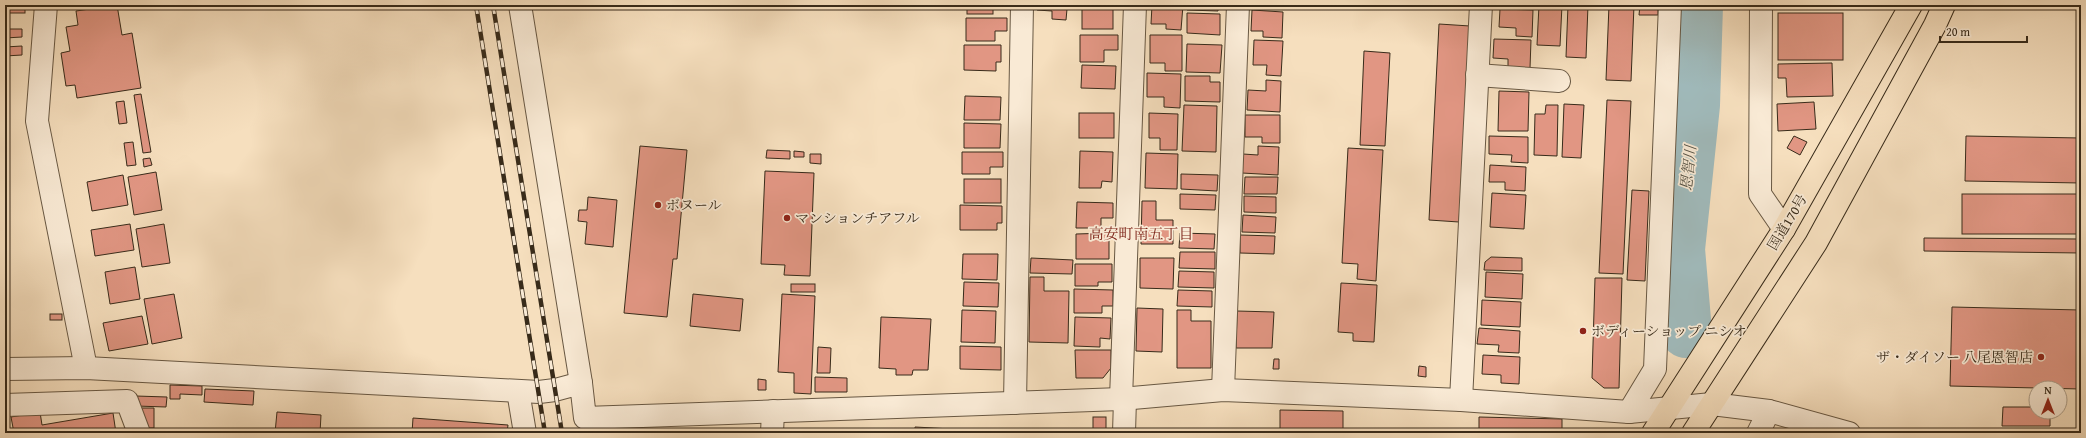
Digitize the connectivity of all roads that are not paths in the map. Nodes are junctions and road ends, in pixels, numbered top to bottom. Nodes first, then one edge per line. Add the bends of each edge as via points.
1 (46, 5) edge
2 (520, 5) edge
3 (1022, 5) edge
4 (1135, 5) edge
5 (1238, 5) edge
6 (1481, 5) edge
7 (1670, 5) edge
8 (1761, 5) edge
9 (1911, 5) edge
10 (1944, 5) edge
11 (1477, 75) junction
12 (1559, 81) dead end
13 (1784, 229) junction
14 (86, 368) junction
15 (5, 369) edge
16 (581, 383) junction
17 (1223, 390) junction
18 (518, 391) junction
19 (1123, 399) junction
20 (1461, 400) junction
21 (1015, 402) junction
22 (5, 405) edge
23 (1720, 405) junction
24 (1669, 408) junction
25 (773, 411) junction
26 (1769, 411) junction
27 (1629, 412) junction
28 (586, 426) edge
29 (139, 433) edge
30 (525, 433) edge
31 (772, 433) edge
32 (1124, 433) edge
33 (1653, 433) edge
34 (1693, 433) edge
35 (1758, 433) edge
36 (1849, 433) edge

1 - 14 street via 37,121
2 - 16 street
3 - 21 street
4 - 19 street
5 - 17 street
6 - 11 street
7 - 27 street via 1655,369
8 - 13 street via 1760,194
9 - 13 highway, 国道170号
10 - 23 highway via 1816,243 1730,376
11 - 12 street
11 - 20 street
13 - 24 highway, 国道170号
14 - 15 street
14 - 18 street
16 - 18 street via 555,390
16 - 28 street
17 - 19 street
17 - 20 street
18 - 30 street
19 - 21 street
19 - 32 street
20 - 27 street
21 - 25 street
22 - 29 street via 127,401
23 - 24 street
23 - 26 street
23 - 34 highway
24 - 27 street
24 - 33 highway, 国道170号
25 - 28 street
25 - 31 street
26 - 35 street
26 - 36 street

